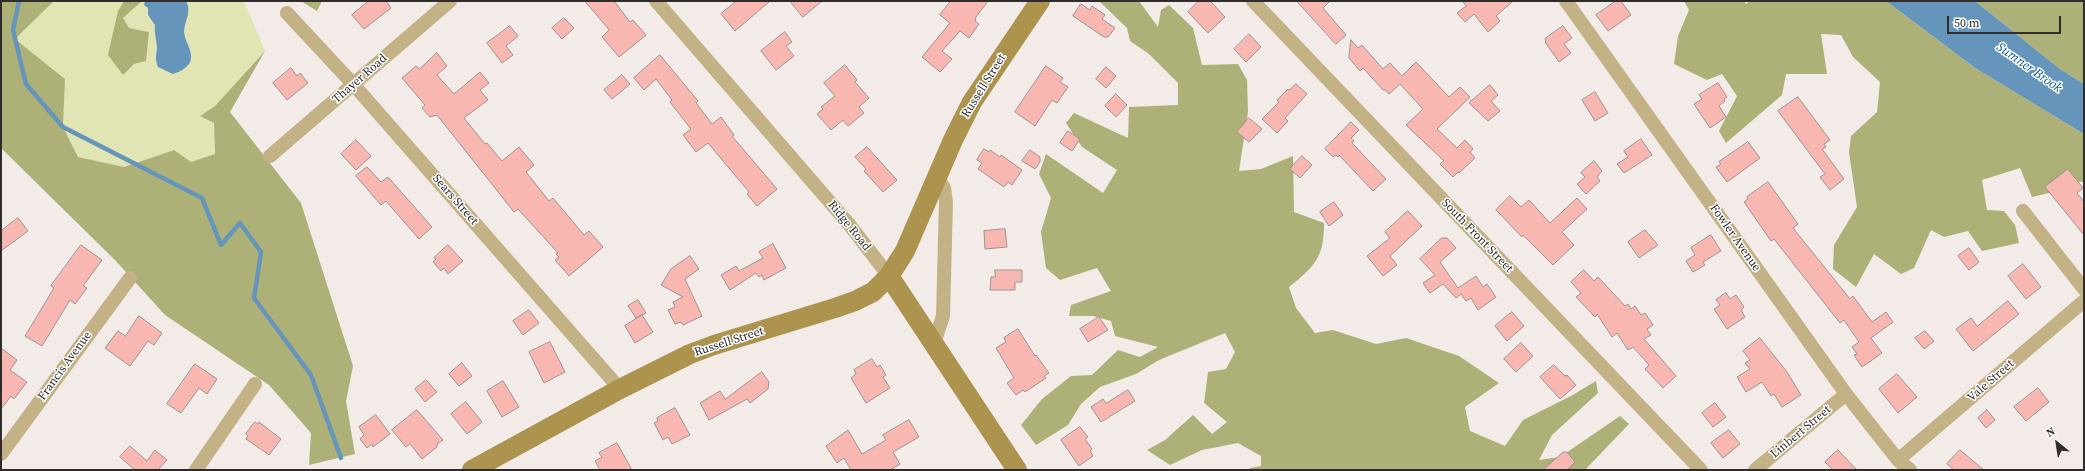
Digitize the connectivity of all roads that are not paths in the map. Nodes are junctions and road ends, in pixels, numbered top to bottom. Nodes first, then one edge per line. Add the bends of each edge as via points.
1 (450, 1) edge
2 (656, 1) edge
3 (1040, 1) edge
4 (1253, 1) edge
5 (1566, 1) edge
6 (286, 13) dead end
7 (353, 84) junction
8 (270, 156) dead end
9 (937, 176) junction
10 (2023, 212) dead end
11 (889, 276) junction
12 (130, 278) dead end
13 (2084, 289) edge
14 (2084, 302) edge
15 (934, 343) junction
16 (255, 384) dead end
17 (620, 389) junction
18 (1846, 394) junction
19 (1, 454) edge
20 (1898, 460) junction
21 (196, 470) edge
22 (472, 470) edge
23 (1017, 470) edge
24 (1701, 470) edge
25 (1755, 470) edge
26 (1910, 470) edge

1 - 7 street, Thayer Road
2 - 11 street, Ridge Road via 838,212
3 - 9 main road, Russell Street via 972,102
4 - 24 street, South Front Street
5 - 18 street, Fowler Avenue
6 - 7 street, Sears Street
7 - 8 street, Thayer Road
7 - 17 street, Sears Street
9 - 11 main road, Russell Street via 916,229
9 - 15 street via 944,188 946,202 943,316
10 - 13 street
11 - 15 main road, Ridge Road
11 - 17 main road, Russell Street via 873,292 855,301 714,345
12 - 19 street, Francis Avenue
14 - 20 street, Vale Street
15 - 23 main road, Ridge Road
16 - 21 street
17 - 22 main road, Russell Street
18 - 20 street, Fowler Avenue
18 - 25 street, Linbert Street
20 - 26 street, Fowler Avenue

